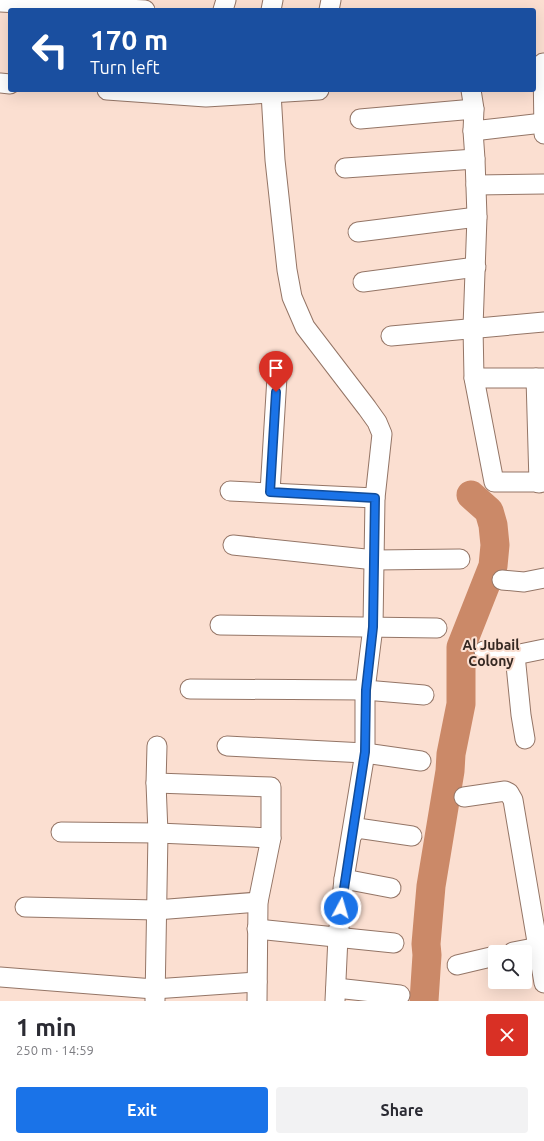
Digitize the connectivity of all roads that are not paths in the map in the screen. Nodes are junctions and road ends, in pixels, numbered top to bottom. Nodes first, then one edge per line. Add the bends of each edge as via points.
1 (0, 2) edge
2 (19, 4) edge
3 (103, 8) edge
4 (540, 64) edge
5 (174, 92) edge
6 (287, 92) edge
7 (471, 92) edge
8 (207, 93) edge
9 (271, 93) junction
10 (474, 109) junction
11 (360, 119) dead end
12 (544, 129) edge
13 (473, 131) junction
14 (475, 158) junction
15 (345, 168) dead end
16 (544, 184) edge
17 (476, 185) junction
18 (477, 217) junction
19 (358, 232) dead end
20 (476, 267) junction
21 (363, 282) dead end
22 (544, 322) edge
23 (473, 328) junction
24 (391, 336) dead end
25 (277, 377) dead end
26 (474, 378) junction
27 (540, 378) edge
28 (542, 482) edge
29 (230, 491) dead end
30 (270, 492) junction
31 (375, 498) junction
32 (233, 545) dead end
33 (460, 559) dead end
34 (375, 560) junction
35 (544, 578) edge
36 (502, 580) dead end
37 (220, 625) dead end
38 (373, 627) junction
39 (437, 628) dead end
40 (544, 649) edge
41 (484, 651) dead end
42 (515, 655) junction
43 (190, 689) dead end
44 (366, 690) junction
45 (424, 695) dead end
46 (525, 739) dead end
47 (157, 746) dead end
48 (227, 746) dead end
49 (365, 752) junction
50 (421, 761) dead end
51 (156, 783) junction
52 (464, 797) dead end
53 (61, 832) dead end
54 (158, 833) junction
55 (352, 835) junction
56 (412, 836) dead end
57 (271, 838) junction
58 (344, 879) junction
59 (391, 888) dead end
60 (258, 902) junction
61 (25, 907) dead end
62 (156, 910) junction
63 (257, 929) junction
64 (338, 937) junction
65 (394, 943) dead end
66 (541, 946) edge
67 (488, 958) edge
68 (457, 965) dead end
69 (0, 977) edge
70 (257, 982) junction
71 (544, 983) edge
72 (154, 995) edge
73 (335, 995) edge
74 (400, 996) dead end
75 (257, 1001) edge

1 - 2 street
2 - 3 street
4 - 12 street
5 - 8 street
6 - 9 street
7 - 10 street
8 - 9 street
9 - 31 street via 275,160 292,297 305,327 377,422 382,434
10 - 11 street
10 - 13 street
12 - 13 street
13 - 14 street
14 - 15 street
14 - 17 street
16 - 17 street
17 - 18 street
18 - 19 street
18 - 20 street
20 - 21 street
20 - 23 street
22 - 23 street
23 - 24 street
23 - 26 street
25 - 30 street
26 - 27 street
26 - 28 street via 494,482
27 - 28 street
29 - 30 street
30 - 31 street
31 - 34 street
32 - 34 street
33 - 34 street
34 - 38 street
35 - 36 street via 524,582
37 - 38 street
38 - 39 street
38 - 44 street
40 - 42 street
41 - 42 street
42 - 46 street
43 - 44 street
44 - 45 street
44 - 49 street
47 - 51 street
48 - 49 street
49 - 50 street
49 - 55 street
51 - 54 street
51 - 57 street via 271,787
52 - 66 street via 505,791 513,800 518,837
53 - 54 street
54 - 57 street
54 - 62 street
55 - 56 street via 357,828
55 - 58 street
57 - 60 street
58 - 59 street
58 - 64 street
60 - 62 street
60 - 63 street
61 - 62 street
62 - 72 street
63 - 64 street
63 - 70 street
64 - 65 street
64 - 73 street
66 - 71 street
67 - 68 street
69 - 72 street
70 - 72 street
70 - 75 street
73 - 74 street

